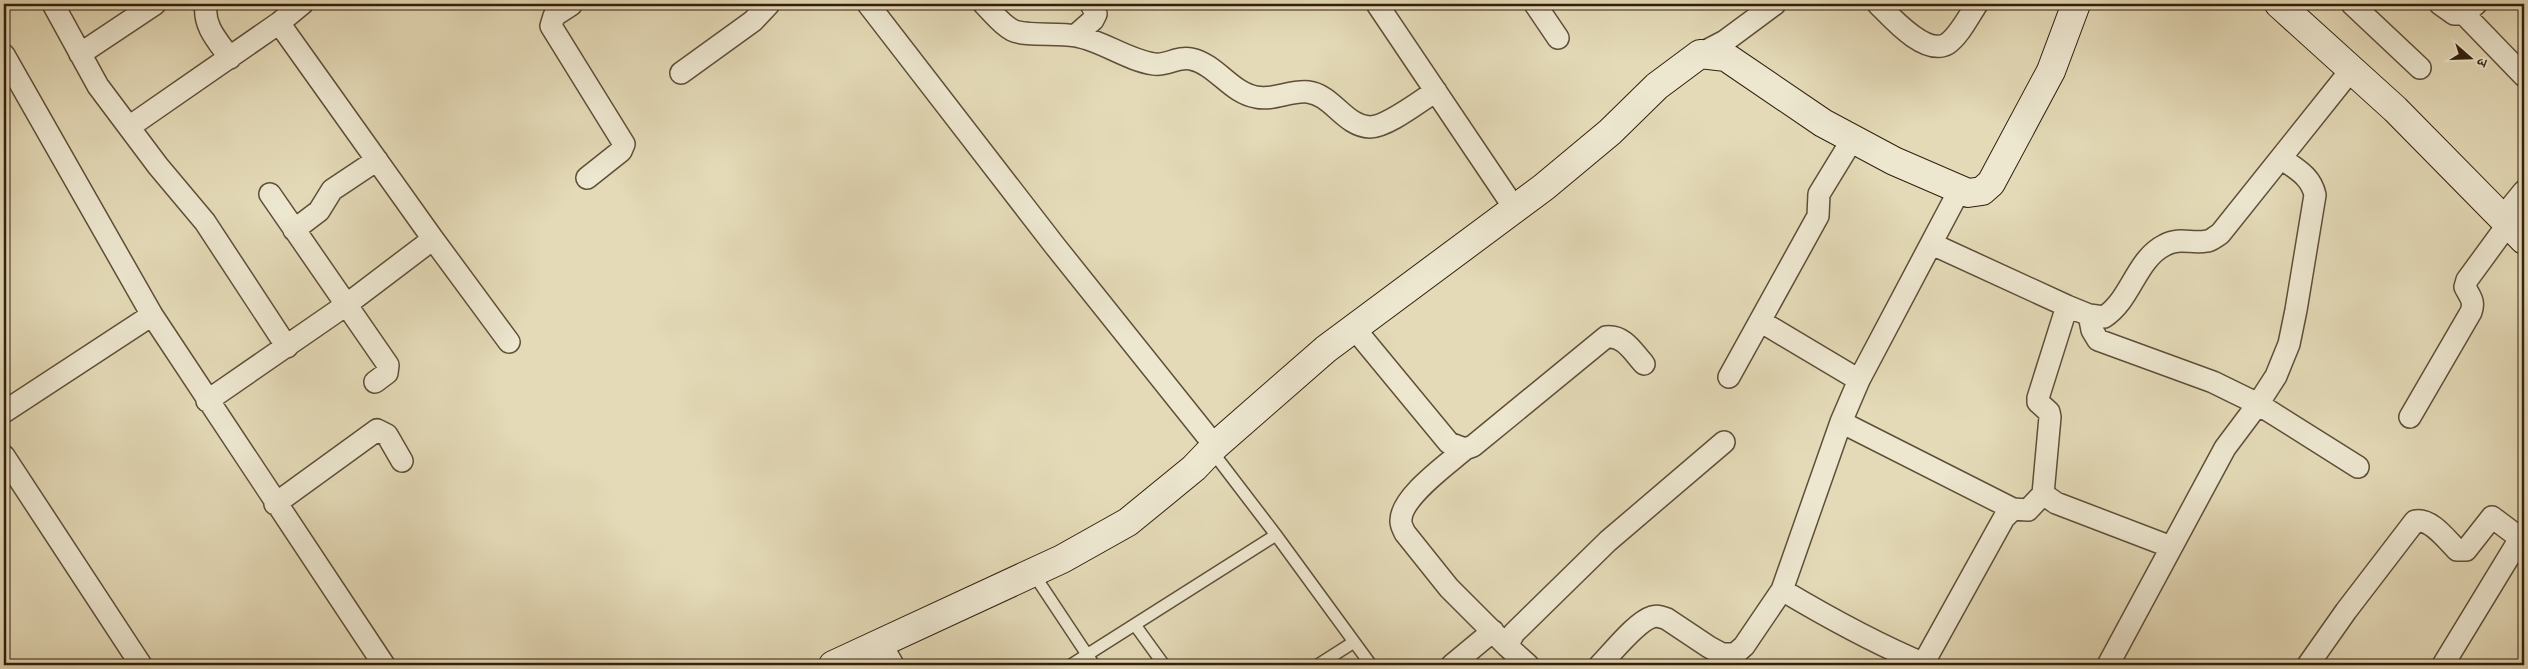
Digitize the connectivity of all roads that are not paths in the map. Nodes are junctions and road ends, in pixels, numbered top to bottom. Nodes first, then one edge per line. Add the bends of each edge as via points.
1 (53, 4) edge
2 (155, 4) edge
3 (206, 4) edge
4 (302, 4) edge
5 (576, 4) edge
6 (769, 4) edge
7 (868, 4) edge
8 (984, 4) edge
9 (1091, 4) edge
10 (1377, 4) edge
11 (1535, 4) edge
12 (1878, 4) edge
13 (1977, 4) edge
14 (2076, 4) edge
15 (2352, 4) edge
16 (2440, 4) edge
17 (2281, 5) edge
18 (1767, 7) edge
19 (2470, 9) edge
20 (280, 23) junction
21 (1076, 36) junction
22 (1558, 38) dead end
23 (80, 54) junction
24 (1700, 54) junction
25 (4, 55) edge
26 (230, 58) junction
27 (2420, 68) dead end
28 (2351, 70) junction
29 (681, 73) dead end
30 (2524, 76) edge
31 (1436, 91) junction
32 (129, 127) junction
33 (1852, 140) junction
34 (2281, 158) junction
35 (377, 160) junction
36 (587, 178) dead end
37 (1960, 189) junction
38 (2524, 191) edge
39 (270, 194) dead end
40 (1515, 209) junction
41 (2511, 227) edge
42 (294, 230) junction
43 (433, 239) junction
44 (1932, 244) junction
45 (346, 305) junction
46 (2067, 306) junction
47 (152, 315) junction
48 (2089, 315) junction
49 (1760, 322) junction
50 (1354, 328) junction
51 (509, 342) dead end
52 (287, 346) junction
53 (1644, 364) dead end
54 (1729, 377) dead end
55 (1859, 380) junction
56 (375, 382) dead end
57 (207, 401) junction
58 (2258, 404) junction
59 (4, 412) edge
60 (2410, 417) dead end
61 (1840, 422) junction
62 (1724, 442) dead end
63 (1213, 448) junction
64 (1465, 449) junction
65 (4, 456) edge
66 (402, 461) dead end
67 (2358, 467) dead end
68 (2043, 494) junction
69 (275, 504) junction
70 (2013, 509) junction
71 (1276, 535) junction
72 (2522, 535) edge
73 (2171, 547) junction
74 (1032, 572) junction
75 (1782, 590) junction
76 (1135, 625) junction
77 (1500, 638) junction
78 (880, 642) junction
79 (1354, 642) junction
80 (1087, 655) junction
81 (1733, 660) edge
82 (2314, 663) edge
83 (1925, 664) edge
84 (141, 665) edge
85 (384, 665) edge
86 (833, 665) edge
87 (893, 665) edge
88 (1071, 665) edge
89 (1094, 665) edge
90 (1164, 665) edge
91 (1318, 665) edge
92 (1371, 665) edge
93 (1452, 665) edge
94 (1528, 665) edge
95 (1600, 665) edge
96 (2108, 665) edge
97 (2443, 665) edge

1 - 23 street
2 - 23 street
3 - 26 street via 207,22
4 - 20 street
5 - 36 street via 554,16 551,26 624,144 621,151
6 - 29 street via 753,21
7 - 63 street
8 - 21 street via 1012,30
9 - 21 street via 1096,14 1094,20
10 - 31 street
11 - 22 street
12 - 13 street via 1925,45 1936,47 1946,44 1954,36
14 - 37 street via 2051,71 1991,182 1982,191 1968,193
15 - 27 street
16 - 19 street via 2454,14
17 - 28 street
18 - 24 street via 1725,40
19 - 30 street
20 - 26 street
20 - 35 street
21 - 31 street via 1154,64 1189,58 1255,97 1311,92 1362,126 1382,124
23 - 32 street via 98,86
24 - 33 street via 1726,57
24 - 40 street via 1657,86 1610,132
25 - 47 street
26 - 32 street
28 - 34 street
28 - 41 street via 2395,108
31 - 40 street
32 - 52 street via 205,222
33 - 37 street
33 - 49 street via 1819,194 1818,216
34 - 48 street via 2220,234 2208,242 2182,240 2165,244 2152,254 2116,310 2104,317
34 - 58 street via 2305,175 2315,195 2289,344 2276,376
35 - 42 street via 332,190 319,211
35 - 43 street
37 - 44 street
38 - 41 street
39 - 42 street
40 - 50 street
41 - 60 street via 2467,280 2465,287 2474,306
42 - 45 street
43 - 45 street
43 - 51 street
44 - 46 street
44 - 55 street
45 - 52 street
45 - 56 street via 388,365 387,373
46 - 48 street
46 - 68 street via 2038,398 2050,417
47 - 57 street
47 - 59 street
48 - 58 street via 2098,340 2213,382
49 - 54 street
49 - 55 street
50 - 63 street
50 - 64 street via 1449,443
52 - 57 street
53 - 64 street via 1621,339 1606,337 1473,446
55 - 61 street
57 - 69 street
58 - 67 street
58 - 73 street via 2225,448
61 - 70 street
61 - 75 street
62 - 77 street via 1572,574 1514,632
63 - 71 lane
63 - 74 street via 1194,468 1128,522
64 - 77 street via 1409,498 1402,511 1401,522 1405,533 1449,588
65 - 84 street
66 - 69 street via 387,435 377,430
68 - 70 street via 2028,510
68 - 73 street via 2056,503
69 - 85 street
70 - 83 street via 2004,518
71 - 76 lane
71 - 79 lane
72 - 82 street via 2492,517 2462,551 2428,522 2415,521
72 - 97 street
73 - 96 street
74 - 78 street
74 - 80 lane
75 - 81 street
75 - 83 street via 1844,626
76 - 80 lane
76 - 90 lane
77 - 93 street
77 - 94 street
78 - 86 street
78 - 87 street
79 - 91 lane
79 - 92 lane
80 - 88 lane
80 - 89 lane
81 - 95 street via 1657,615 1649,617

